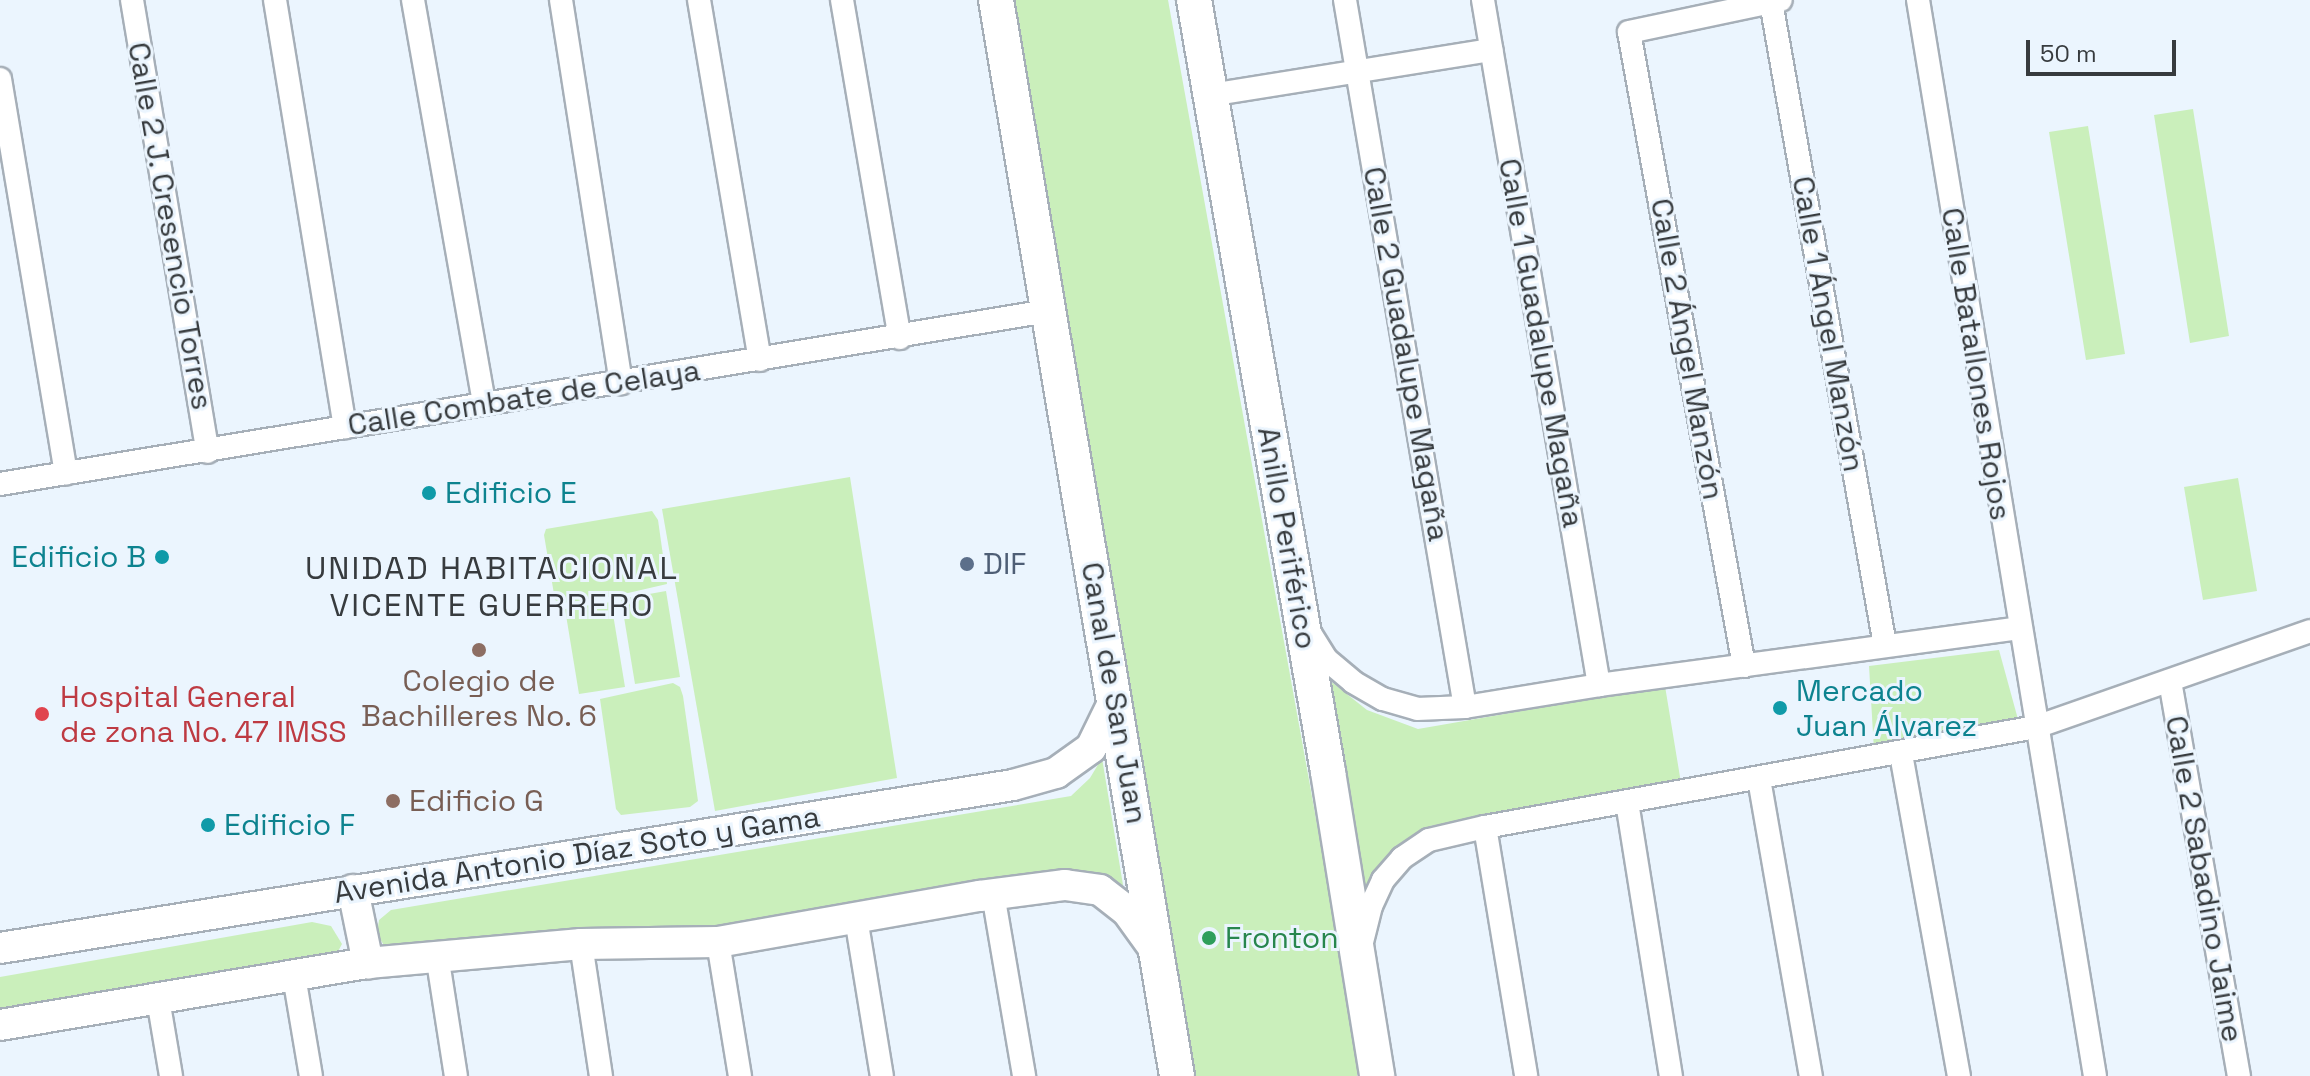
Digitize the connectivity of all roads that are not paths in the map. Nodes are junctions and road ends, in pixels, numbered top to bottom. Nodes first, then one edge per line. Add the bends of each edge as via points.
1 (132, 0) edge
2 (275, 0) edge
3 (413, 0) edge
4 (561, 0) edge
5 (699, 0) edge
6 (842, 0) edge
7 (996, 0) edge
8 (1194, 0) edge
9 (1345, 0) edge
10 (1483, 0) edge
11 (1918, 0) edge
12 (1776, 1) edge
13 (1491, 50) junction
14 (1358, 70) junction
15 (0, 79) edge
16 (1210, 95) junction
17 (1047, 311) junction
18 (900, 338) junction
19 (760, 360) junction
20 (621, 383) junction
21 (484, 403) junction
22 (345, 427) junction
23 (208, 452) junction
24 (66, 474) junction
25 (0, 484) edge
26 (1301, 618) junction
27 (2019, 628) junction
28 (2309, 636) edge
29 (1885, 645) junction
30 (1744, 666) junction
31 (2170, 681) junction
32 (1599, 685) junction
33 (1115, 699) junction
34 (1465, 707) junction
35 (2036, 727) junction
36 (1901, 754) junction
37 (1759, 779) junction
38 (1627, 802) junction
39 (1485, 827) junction
40 (353, 890) junction
41 (993, 894) junction
42 (856, 918) junction
43 (718, 942) junction
44 (581, 944) junction
45 (0, 948) edge
46 (1158, 954) junction
47 (437, 955) junction
48 (368, 963) junction
49 (1357, 963) junction
50 (294, 976) junction
51 (158, 999) junction
52 (0, 1025) edge
53 (1368, 1029) junction
54 (171, 1076) edge
55 (311, 1076) edge
56 (456, 1076) edge
57 (601, 1076) edge
58 (740, 1076) edge
59 (882, 1076) edge
60 (1024, 1076) edge
61 (1177, 1076) edge
62 (1366, 1076) edge
63 (1377, 1076) edge
64 (1526, 1076) edge
65 (1671, 1076) edge
66 (1811, 1076) edge
67 (1959, 1076) edge
68 (2095, 1076) edge
69 (2239, 1076) edge

1 - 23 street, Calle 2 J. Cresencio Torres
2 - 22 street
3 - 21 street
4 - 20 street
5 - 19 street
6 - 18 street
7 - 17 main road
8 - 16 main road, Anillo Periférico
9 - 14 street, Calle 2 Guadalupe Magaña
10 - 13 street, Calle 1 Guadalupe Magaña
11 - 27 street, Calle Batallones Rojos
12 - 29 street, Calle 1 Ángel Manzón
12 - 30 street, Calle 2 Ángel Manzón via 1629,32
13 - 14 street
13 - 32 street, Calle 1 Guadalupe Magaña
14 - 16 street
14 - 34 street, Calle 2 Guadalupe Magaña
15 - 24 street
16 - 26 main road, Anillo Periférico
17 - 18 street, Calle Combate de Celaya
17 - 33 main road, Canal de San Juan
18 - 19 street, Calle Combate de Celaya
19 - 20 street, Calle Combate de Celaya
20 - 21 street, Calle Combate de Celaya
21 - 22 street, Calle Combate de Celaya
22 - 23 street, Calle Combate de Celaya
23 - 24 street, Calle Combate de Celaya
24 - 25 street, Calle Combate de Celaya
26 - 34 street via 1326,659 1383,699 1417,709
26 - 49 main road, Anillo Periférico
27 - 29 street
27 - 35 street, Calle Batallones Rojos
28 - 31 street
29 - 30 street
30 - 32 street
31 - 35 street
31 - 69 street, Calle 2 Sabadino Jaime
32 - 34 street
33 - 40 street, Avenida Antonio Díaz Soto y Gama via 1091,748 1056,773 1013,785
33 - 46 main road, Canal de San Juan
35 - 36 street
35 - 68 street, Calle Batallones Rojos
36 - 37 street
36 - 67 street
37 - 38 street
37 - 66 street
38 - 39 street
38 - 65 street
39 - 49 street via 1429,840 1402,858 1383,880 1371,906
39 - 64 street
40 - 45 street, Avenida Antonio Díaz Soto y Gama
40 - 48 street
41 - 42 street
41 - 46 street via 1065,885 1100,890 1127,911
41 - 60 street
42 - 43 street
42 - 59 street
43 - 44 street
43 - 58 street
44 - 47 street
44 - 57 street
46 - 61 main road, Canal de San Juan
47 - 48 street
47 - 56 street
48 - 50 street
49 - 53 main road, Anillo Periférico
50 - 51 street
50 - 55 street
51 - 52 street
51 - 54 street
53 - 62 main road
53 - 63 main road, Anillo Periférico

